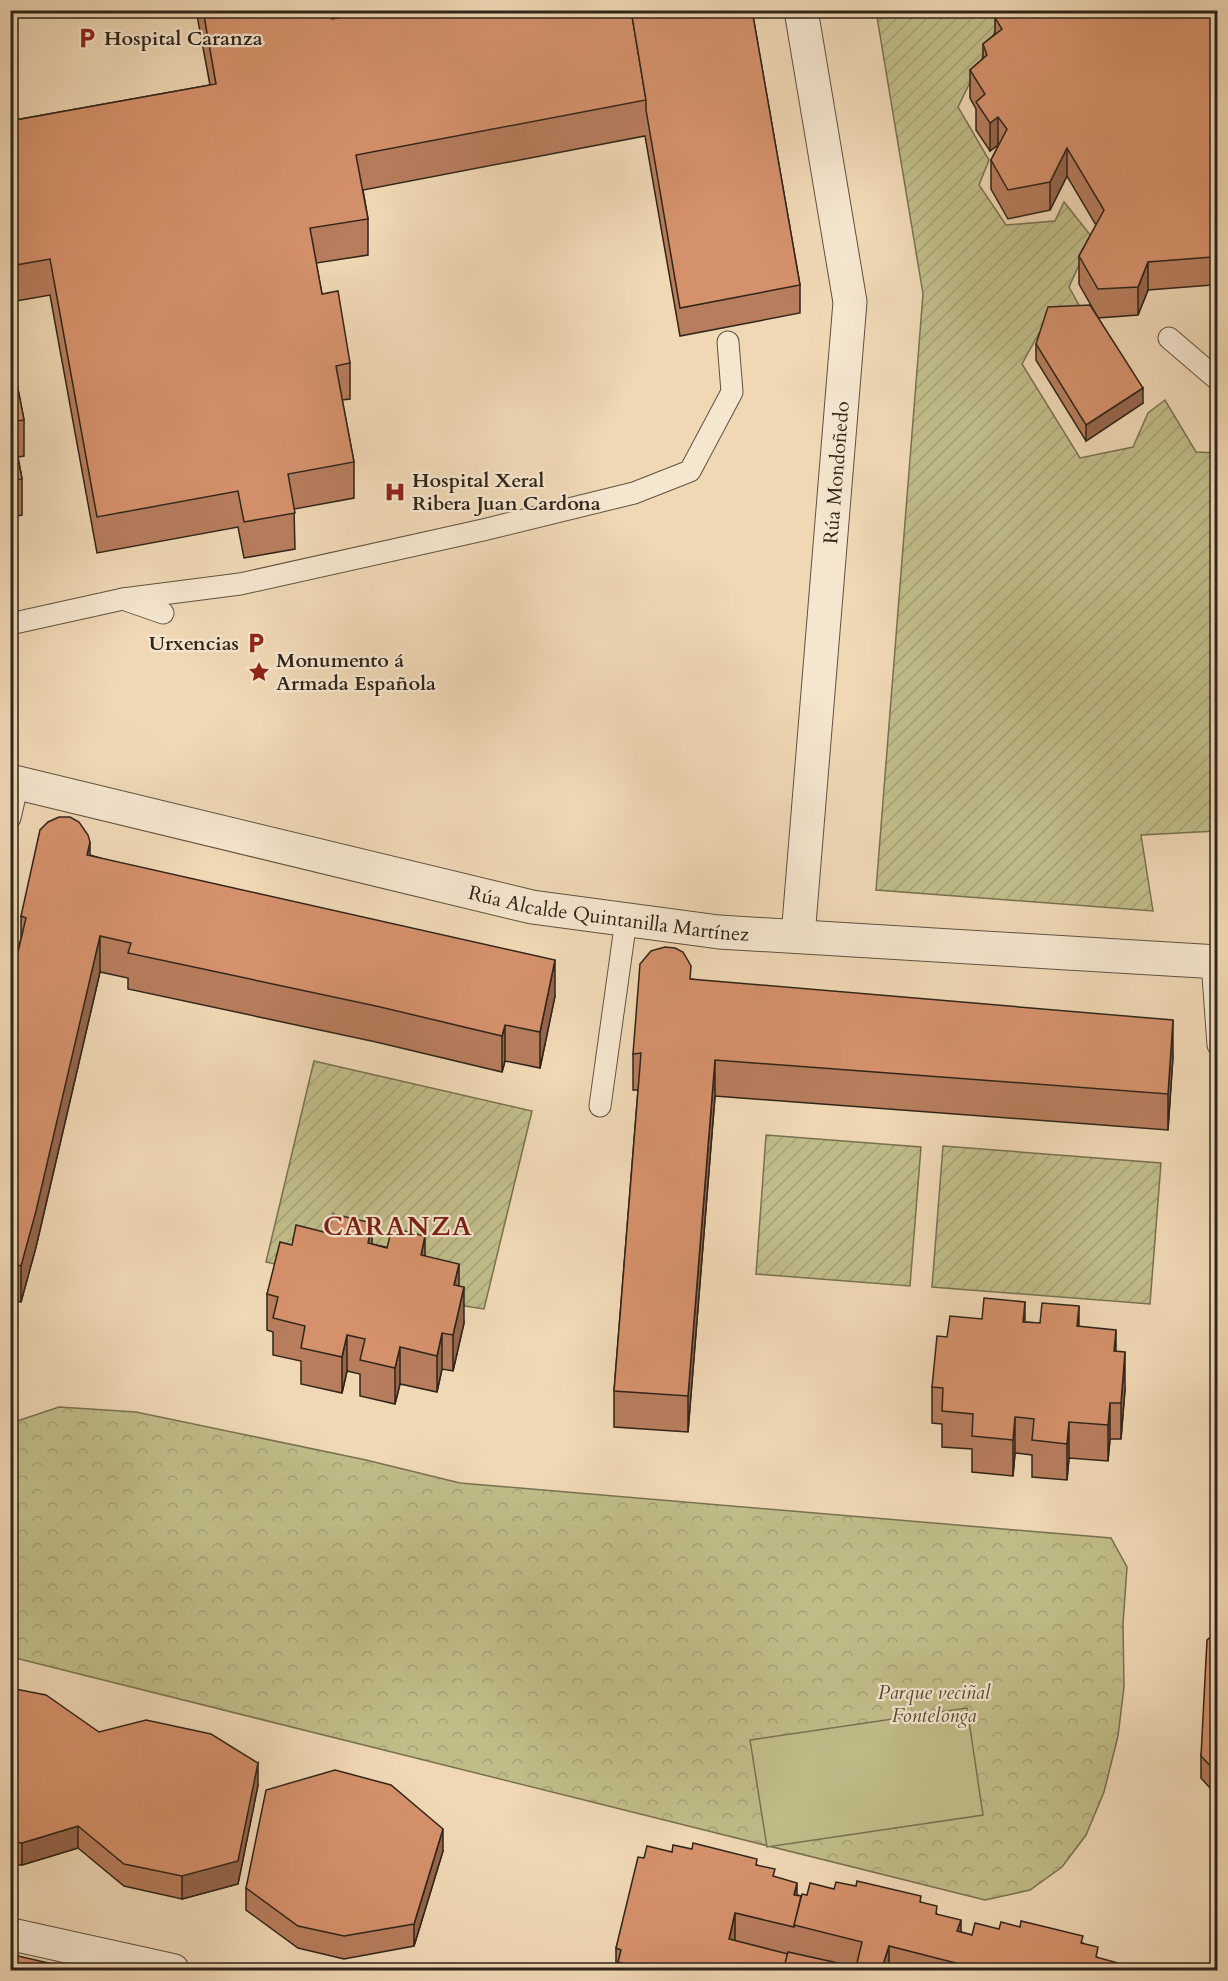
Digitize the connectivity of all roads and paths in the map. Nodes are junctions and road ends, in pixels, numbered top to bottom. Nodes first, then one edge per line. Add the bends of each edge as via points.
1 (801, 10) edge
2 (1169, 339) dead end
3 (728, 342) dead end
4 (1218, 380) edge
5 (123, 599) junction
6 (163, 613) dead end
7 (10, 624) edge
8 (14, 782) edge
9 (10, 818) edge
10 (626, 920) junction
11 (798, 936) junction
12 (1215, 962) edge
13 (1218, 1045) edge
14 (600, 1106) dead end
15 (10, 1934) edge
16 (172, 1971) edge

1 - 11 street, Rúa Mondoñedo via 850,302
2 - 4 lane
3 - 5 lane via 732,392 690,471 634,493 483,530 240,584
5 - 6 lane
5 - 7 lane
8 - 9 lane
8 - 10 street, Rúa Alcalde Quintanilla Martínez via 532,907
10 - 11 street, Rúa Alcalde Quintanilla Martínez via 719,932
10 - 14 lane
11 - 12 street, Rúa Alcalde Quintanilla Martínez
12 - 13 lane
15 - 16 street

